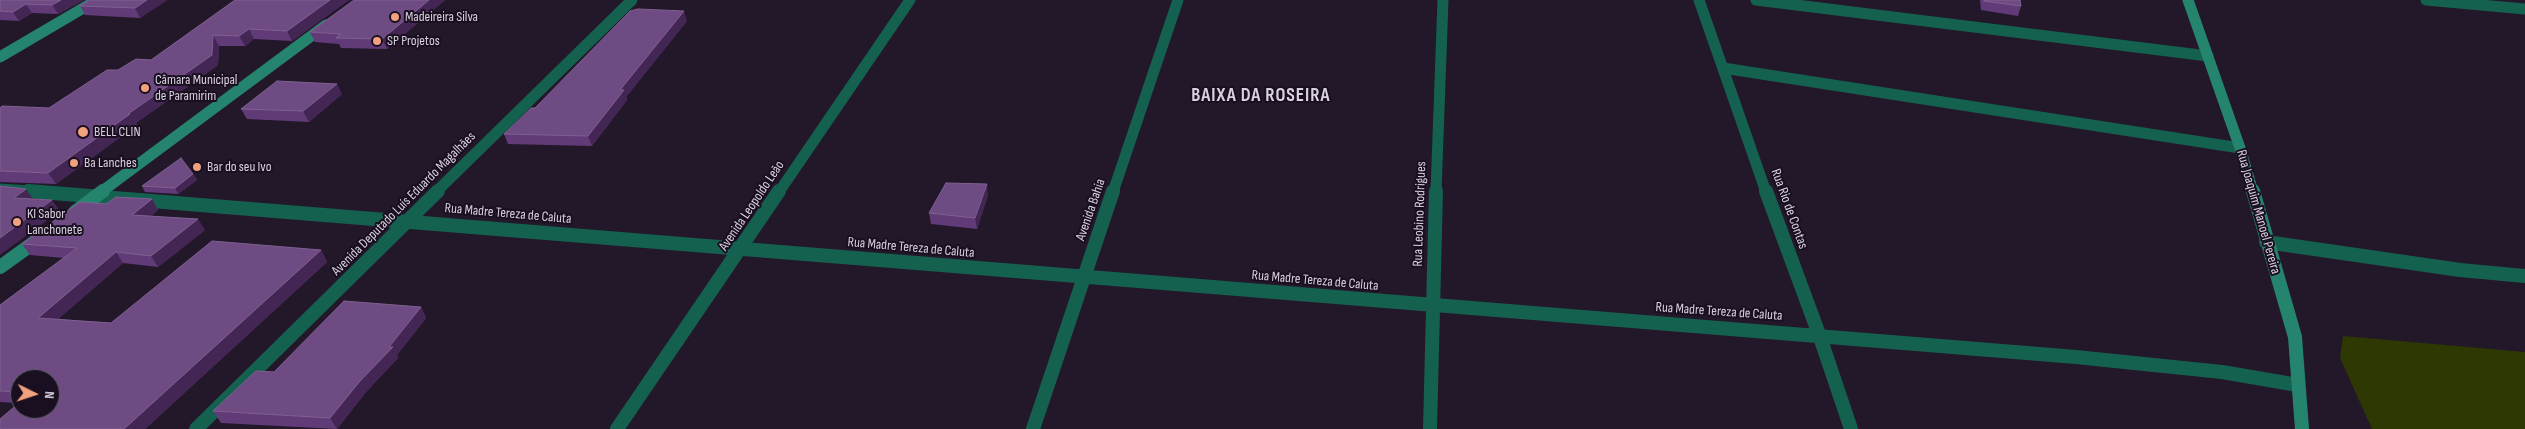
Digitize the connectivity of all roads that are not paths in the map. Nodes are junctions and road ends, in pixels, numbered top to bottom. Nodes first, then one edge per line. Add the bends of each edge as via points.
1 (97, 0) edge
2 (632, 0) edge
3 (910, 0) edge
4 (1178, 0) edge
5 (1443, 0) edge
6 (1700, 0) edge
7 (1756, 0) edge
8 (2188, 0) edge
9 (2426, 0) edge
10 (2525, 9) edge
11 (337, 17) edge
12 (2208, 56) junction
13 (0, 58) edge
14 (1723, 68) junction
15 (2240, 148) junction
16 (0, 189) edge
17 (97, 196) junction
18 (67, 218) edge
19 (408, 221) junction
20 (52, 229) edge
21 (2266, 242) junction
22 (740, 250) junction
23 (0, 268) edge
24 (2525, 276) edge
25 (1084, 278) junction
26 (1432, 307) junction
27 (1820, 336) junction
28 (2298, 385) junction
29 (196, 429) edge
30 (617, 429) edge
31 (1033, 429) edge
32 (1430, 429) edge
33 (1851, 429) edge
34 (2302, 429) edge

1 - 13 street
2 - 19 street, Avenida Deputado Luís Eduardo Magalhães
3 - 22 street, Avenida Leopoldo Leão
4 - 25 street, Avenida Bahia
5 - 26 street, Rua Leobino Rodrigues
6 - 14 street, Rua Rio de Contas
7 - 12 street
8 - 12 street, Rua Joaquim Manoel Pereira
9 - 10 street
11 - 17 street
12 - 15 street, Rua Joaquim Manoel Pereira
14 - 15 street
14 - 27 street, Rua Rio de Contas
15 - 21 street, Rua Joaquim Manoel Pereira
16 - 17 street, Rua Madre Tereza de Caluta
17 - 18 street
17 - 19 street, Rua Madre Tereza de Caluta
19 - 22 street, Rua Madre Tereza de Caluta
19 - 29 street, Avenida Deputado Luís Eduardo Magalhães
20 - 23 street
21 - 24 street via 2460,270
21 - 28 street, Rua Joaquim Manoel Pereira via 2295,337
22 - 25 street, Rua Madre Tereza de Caluta
22 - 30 street, Avenida Leopoldo Leão
25 - 26 street, Rua Madre Tereza de Caluta
25 - 31 street, Avenida Bahia
26 - 27 street, Rua Madre Tereza de Caluta
26 - 32 street, Rua Leobino Rodrigues
27 - 28 street, Rua Madre Tereza de Caluta via 2164,366
27 - 33 street, Rua Rio de Contas
28 - 34 street, Rua Joaquim Manoel Pereira

